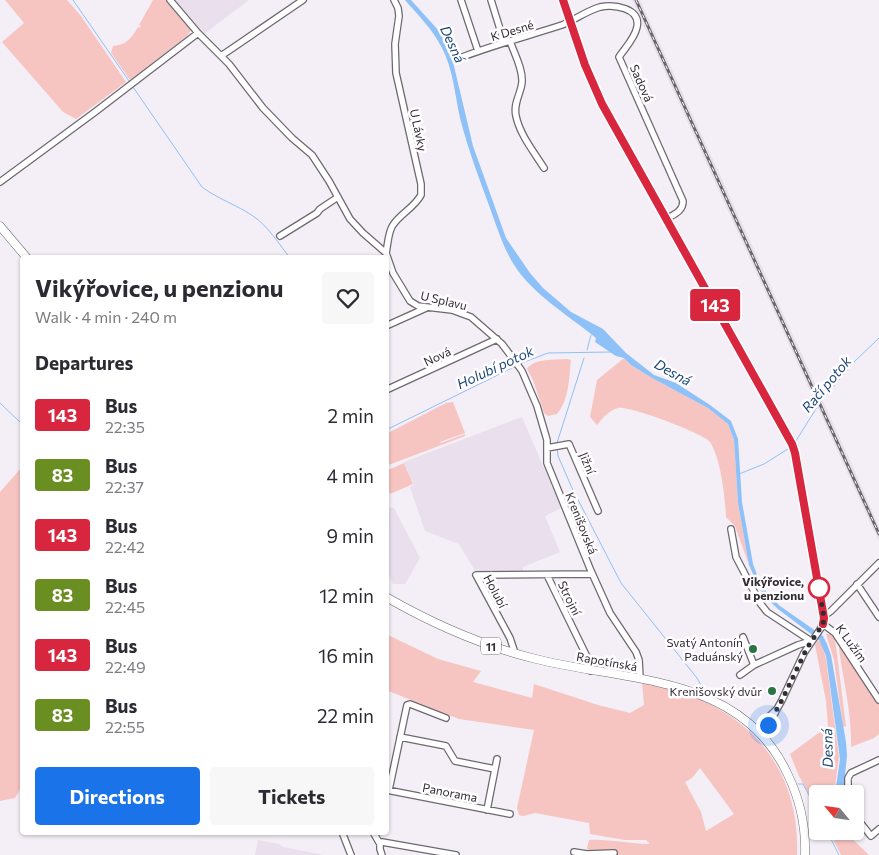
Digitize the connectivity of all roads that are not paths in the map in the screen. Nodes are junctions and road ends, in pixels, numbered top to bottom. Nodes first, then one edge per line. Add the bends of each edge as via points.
1 (170, 0) edge
2 (303, 0) edge
3 (394, 0) edge
4 (461, 0) edge
5 (491, 0) edge
6 (563, 0) edge
7 (570, 21) junction
8 (198, 33) junction
9 (507, 41) junction
10 (478, 51) junction
11 (221, 56) junction
12 (460, 58) dead end
13 (544, 168) dead end
14 (0, 182) edge
15 (338, 197) junction
16 (666, 219) junction
17 (0, 226) edge
18 (280, 236) dead end
19 (24, 255) edge
20 (385, 255) edge
21 (387, 255) edge
22 (389, 262) edge
23 (426, 308) junction
24 (389, 325) edge
25 (497, 339) junction
26 (520, 369) joint
27 (389, 389) edge
28 (547, 448) junction
29 (598, 511) dead end
30 (731, 529) dead end
31 (879, 563) edge
32 (592, 574) junction
33 (547, 575) junction
34 (857, 584) junction
35 (389, 599) edge
36 (824, 616) junction
37 (879, 617) edge
38 (823, 624) junction
39 (743, 637) dead end
40 (812, 639) junction
41 (515, 653) junction
42 (754, 665) junction
43 (591, 671) junction
44 (740, 675) dead end
45 (640, 678) junction
46 (879, 700) edge
47 (405, 713) junction
48 (413, 714) dead end
49 (446, 718) dead end
50 (758, 732) junction
51 (400, 737) junction
52 (497, 759) dead end
53 (879, 760) edge
54 (495, 769) junction
55 (848, 785) edge
56 (389, 786) edge
57 (389, 790) edge
58 (487, 810) junction
59 (510, 814) dead end
60 (864, 827) edge
61 (879, 829) edge
62 (343, 835) edge
63 (375, 835) edge
64 (380, 844) junction
65 (574, 852) dead end
66 (614, 853) dead end
67 (351, 855) edge
68 (382, 855) edge
69 (456, 855) edge
70 (587, 855) edge
71 (805, 855) edge

1 - 8 street, U Splavu
2 - 11 street
3 - 21 street, U Lávky via 399,16 396,73 421,195 394,224 388,238
4 - 10 street
5 - 9 street
6 - 7 street
7 - 9 street, K Desné
7 - 16 street via 596,93
7 - 16 street, Sadová via 602,7 618,7 635,15 637,28 619,57 683,201 679,211
8 - 11 street, U Splavu
8 - 14 street
9 - 10 street, K Desné
9 - 13 street via 522,75 515,103 516,116 521,131
10 - 12 street, K Desné
11 - 15 street, U Splavu via 264,108 312,155
15 - 18 street
15 - 20 street, U Splavu via 350,219
16 - 36 street via 793,445
17 - 19 main road
22 - 23 street, U Splavu via 410,301
23 - 24 street
23 - 25 street, U Splavu via 452,310 471,317
25 - 26 street, U Splavu
25 - 27 street, Nová
26 - 28 street, Krenišovská via 537,406
28 - 29 street, Jižní via 569,444
28 - 32 street, Krenišovská via 547,463
30 - 40 street via 736,557 760,603 767,612
31 - 34 street
32 - 33 street, Strojní
32 - 45 street, Krenišovská via 610,613 636,652
33 - 41 street, Holubí via 476,575
33 - 43 street, Strojní
34 - 36 street
34 - 37 street
35 - 41 main road, Rapotínská / 11 via 452,631
36 - 38 street
38 - 40 street
38 - 46 street, K Lužím via 835,633
39 - 42 street
40 - 42 street
40 - 50 street via 768,725
41 - 43 main road, Rapotínská / 11
42 - 44 street
43 - 45 main road, Rapotínská / 11
45 - 50 main road, Rapotínská / 11 via 707,696 730,709
47 - 48 street
47 - 49 street via 410,704
47 - 51 street
50 - 71 main road, Rapotínská / 11 via 783,764 793,786 802,819
51 - 54 street via 446,746 454,760
51 - 56 street
52 - 54 street
53 - 55 street via 851,774
54 - 58 street
57 - 58 street, Panorama
58 - 59 street, Panorama
60 - 61 street via 871,836
62 - 67 street
63 - 64 street
64 - 68 street
64 - 69 street via 389,842
65 - 70 street
66 - 70 street

